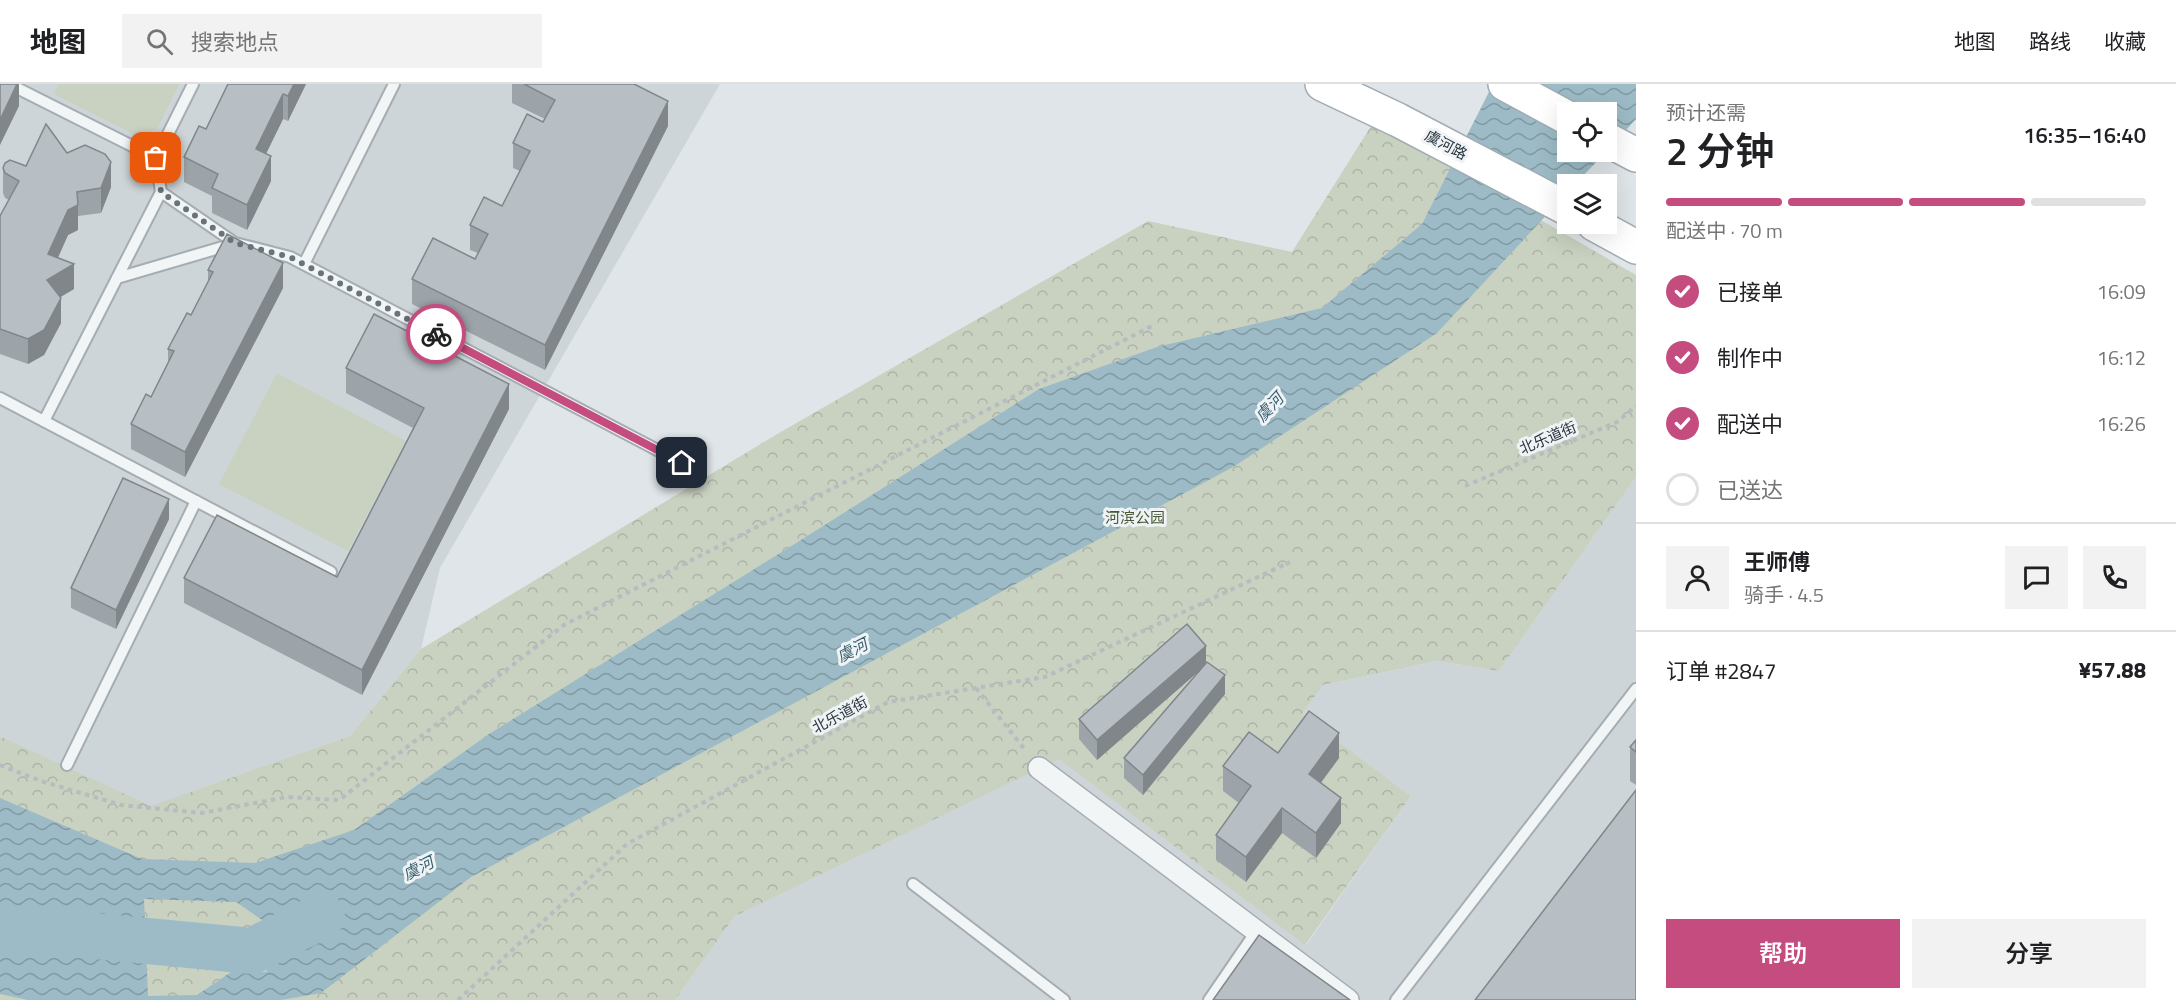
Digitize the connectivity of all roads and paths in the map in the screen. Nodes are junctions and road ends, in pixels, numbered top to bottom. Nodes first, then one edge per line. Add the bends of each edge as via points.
1 (9, 84) edge
2 (193, 84) edge
3 (394, 84) edge
4 (1322, 84) edge
5 (1505, 84) edge
6 (1557, 112) edge
7 (156, 158) junction
8 (161, 192) junction
9 (1557, 203) edge
10 (1612, 234) edge
11 (235, 243) junction
12 (1636, 247) edge
13 (304, 264) junction
14 (117, 278) junction
15 (1152, 326) dead end
16 (0, 398) edge
17 (1636, 406) edge
18 (44, 421) junction
19 (682, 463) dead end
20 (1465, 486) dead end
21 (196, 501) junction
22 (1290, 562) dead end
23 (332, 572) edge
24 (976, 688) junction
25 (1636, 689) edge
26 (0, 765) edge
27 (67, 765) dead end
28 (1039, 768) joint
29 (913, 884) dead end
30 (1257, 930) junction
31 (458, 1000) edge
32 (1064, 1000) edge
33 (1209, 1000) edge
34 (1348, 1000) edge
35 (1396, 1000) edge

1 - 7 lane
2 - 7 lane
3 - 13 lane
4 - 9 main road, 虞河路
5 - 6 main road
7 - 8 lane
8 - 11 lane
8 - 14 lane
10 - 12 main road
11 - 13 lane
11 - 14 lane
13 - 19 lane
14 - 18 lane
15 - 26 path via 564,626 339,800 287,797 202,813 121,805
16 - 18 lane
17 - 20 path, 北乐道街 via 1617,422
18 - 21 lane
21 - 23 lane
21 - 27 lane
22 - 24 path, 北乐道街 via 1045,677
24 - 28 path
24 - 31 path, 北乐道街 via 888,702 627,844
25 - 35 lane
28 - 30 street
29 - 32 lane
30 - 33 lane
30 - 34 street

